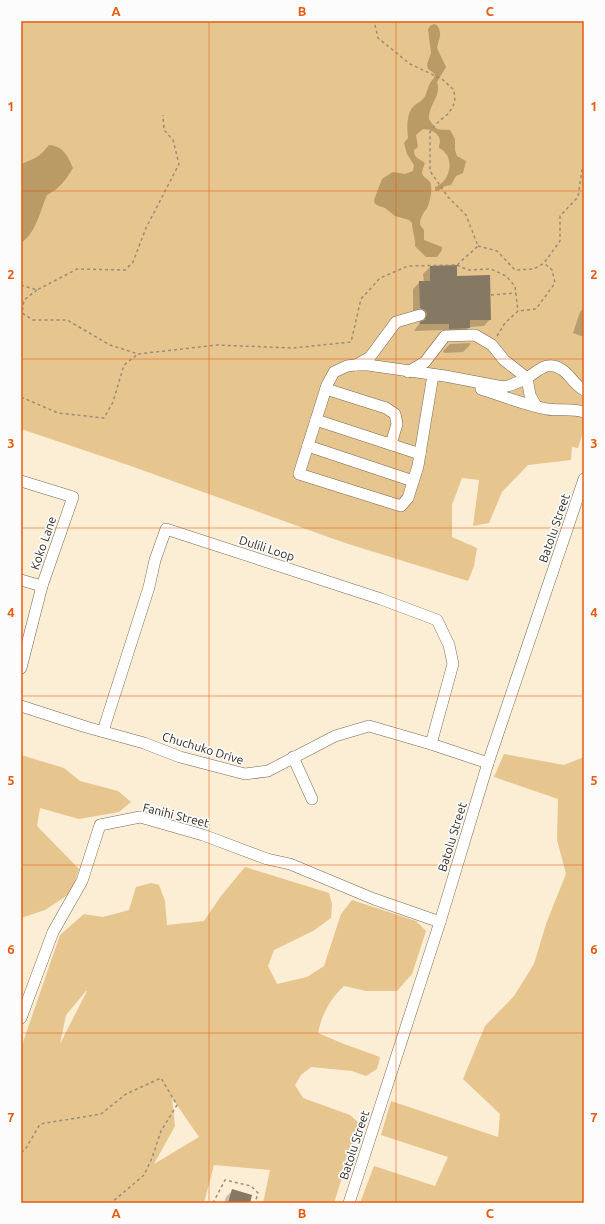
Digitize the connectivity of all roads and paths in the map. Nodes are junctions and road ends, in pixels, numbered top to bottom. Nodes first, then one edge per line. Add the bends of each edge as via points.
1 (374, 21) edge
2 (163, 115) dead end
3 (584, 168) edge
4 (478, 246) junction
5 (544, 263) junction
6 (457, 265) junction
7 (21, 285) edge
8 (37, 290) junction
9 (516, 293) junction
10 (491, 295) dead end
11 (518, 311) junction
12 (420, 314) dead end
13 (492, 345) junction
14 (138, 354) junction
15 (355, 365) junction
16 (408, 372) junction
17 (430, 375) junction
18 (527, 378) junction
19 (326, 389) junction
20 (584, 390) edge
21 (21, 396) edge
22 (536, 406) junction
23 (584, 412) edge
24 (316, 420) junction
25 (391, 444) junction
26 (308, 446) junction
27 (420, 454) junction
28 (584, 479) edge
29 (21, 481) edge
30 (414, 481) junction
31 (21, 580) edge
32 (42, 586) junction
33 (21, 668) edge
34 (21, 706) edge
35 (103, 731) junction
36 (431, 744) junction
37 (293, 757) junction
38 (488, 763) junction
39 (312, 799) dead end
40 (440, 922) junction
41 (21, 1018) edge
42 (21, 1152) edge
43 (111, 1203) edge
44 (213, 1203) edge
45 (255, 1203) edge
46 (349, 1203) edge

1 - 4 path via 378,38 410,64 442,79 454,90 455,102 452,108 430,132 430,171 448,197 466,215
2 - 8 path via 164,130 174,140 179,164 146,228 133,262 125,270 77,269
3 - 5 path via 578,197 560,216 560,241
4 - 5 path via 497,251 515,270 534,269
4 - 6 path
5 - 11 path via 552,270 555,283 536,309
6 - 9 path via 468,270 491,269 506,276 515,286
6 - 14 path via 408,266 380,278 361,299 351,342 293,348 217,345
7 - 8 path
8 - 14 path via 24,300 22,313 33,320 67,320 110,345
9 - 10 path
9 - 11 path
11 - 13 path via 505,323
12 - 15 street via 396,322 370,357
13 - 16 street via 475,336 445,336 425,362
13 - 18 street via 504,360
14 - 21 path via 124,365 114,402 104,418 58,413
15 - 16 street
15 - 19 street via 334,372
16 - 17 street
17 - 18 street via 503,387
17 - 22 street
17 - 27 street
18 - 20 street via 542,367 554,366 564,371
18 - 22 street via 530,395
19 - 24 street
19 - 25 street via 386,408 395,414 397,424
22 - 23 street
24 - 25 street
24 - 26 street
25 - 27 street
26 - 30 street
26 - 30 street via 299,474 401,506 408,498
27 - 30 street
28 - 38 street, Batolu Street
29 - 32 street, Koko Lane via 73,497
31 - 32 street
32 - 33 street, Koko Lane
34 - 35 street, Chuchuko Drive
35 - 36 street, Dulili Loop via 166,528 437,620 449,646 453,664
35 - 37 street, Chuchuko Drive via 144,742 180,757 245,774 268,771
36 - 37 street, Chuchuko Drive via 369,726 335,736
36 - 38 street, Chuchuko Drive
37 - 39 street
38 - 40 street, Batolu Street
40 - 41 street, Fanihi Street via 374,899 290,864 267,859 203,835 140,817 100,825 82,880 53,932
40 - 46 street, Batolu Street
42 - 43 path via 25,1150 40,1124 101,1114 126,1094 162,1078 177,1105 161,1131 144,1176
44 - 45 path via 225,1180 251,1186 258,1193

